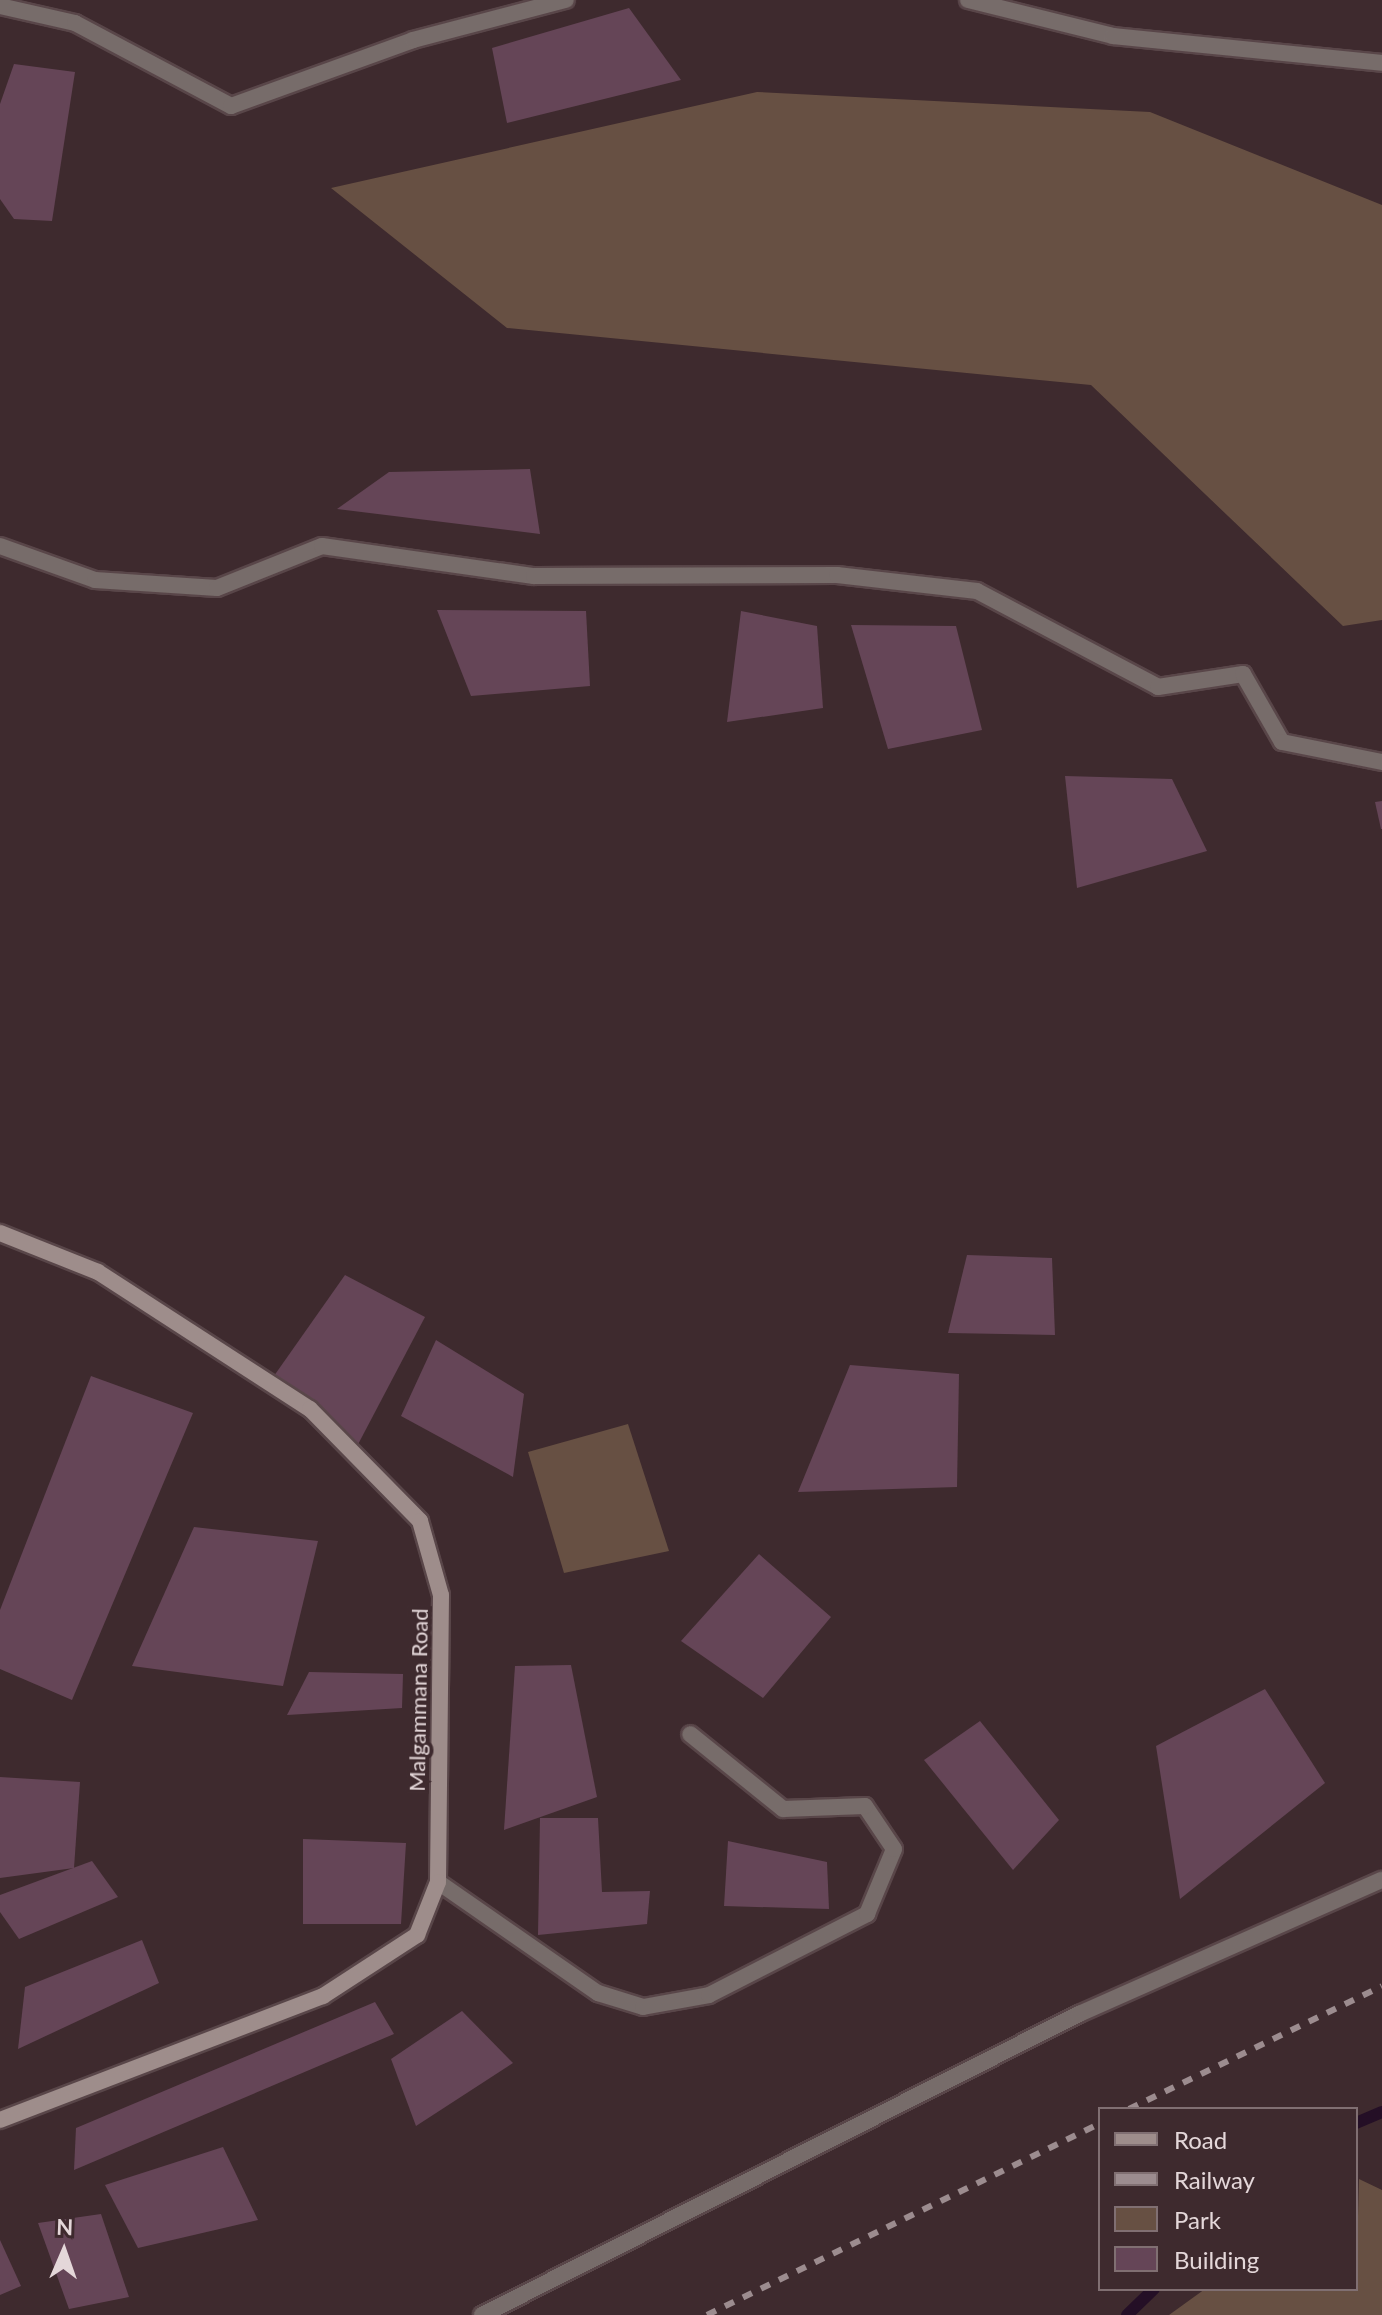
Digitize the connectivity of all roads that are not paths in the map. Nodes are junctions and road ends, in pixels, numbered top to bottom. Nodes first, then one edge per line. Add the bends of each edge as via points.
1 (566, 0) edge
2 (968, 0) edge
3 (0, 6) edge
4 (1382, 63) edge
5 (0, 546) edge
6 (1382, 762) edge
7 (0, 1233) edge
8 (690, 1734) dead end
9 (1382, 1880) edge
10 (438, 1882) junction
11 (0, 2120) edge
12 (482, 2315) edge

1 - 3 street via 413,40 231,106 75,23
2 - 4 street via 1113,36
5 - 6 street via 95,580 217,588 322,546 534,576 837,575 977,591 1158,687 1243,674 1282,742
7 - 10 street, Malgammana Road via 98,1272 310,1409 420,1521 441,1595
8 - 10 street via 783,1809 865,1806 894,1849 867,1914 709,1995 643,2007 598,1993
9 - 12 street via 1079,2014
10 - 11 street, Malgammana Road via 417,1935 323,1996

